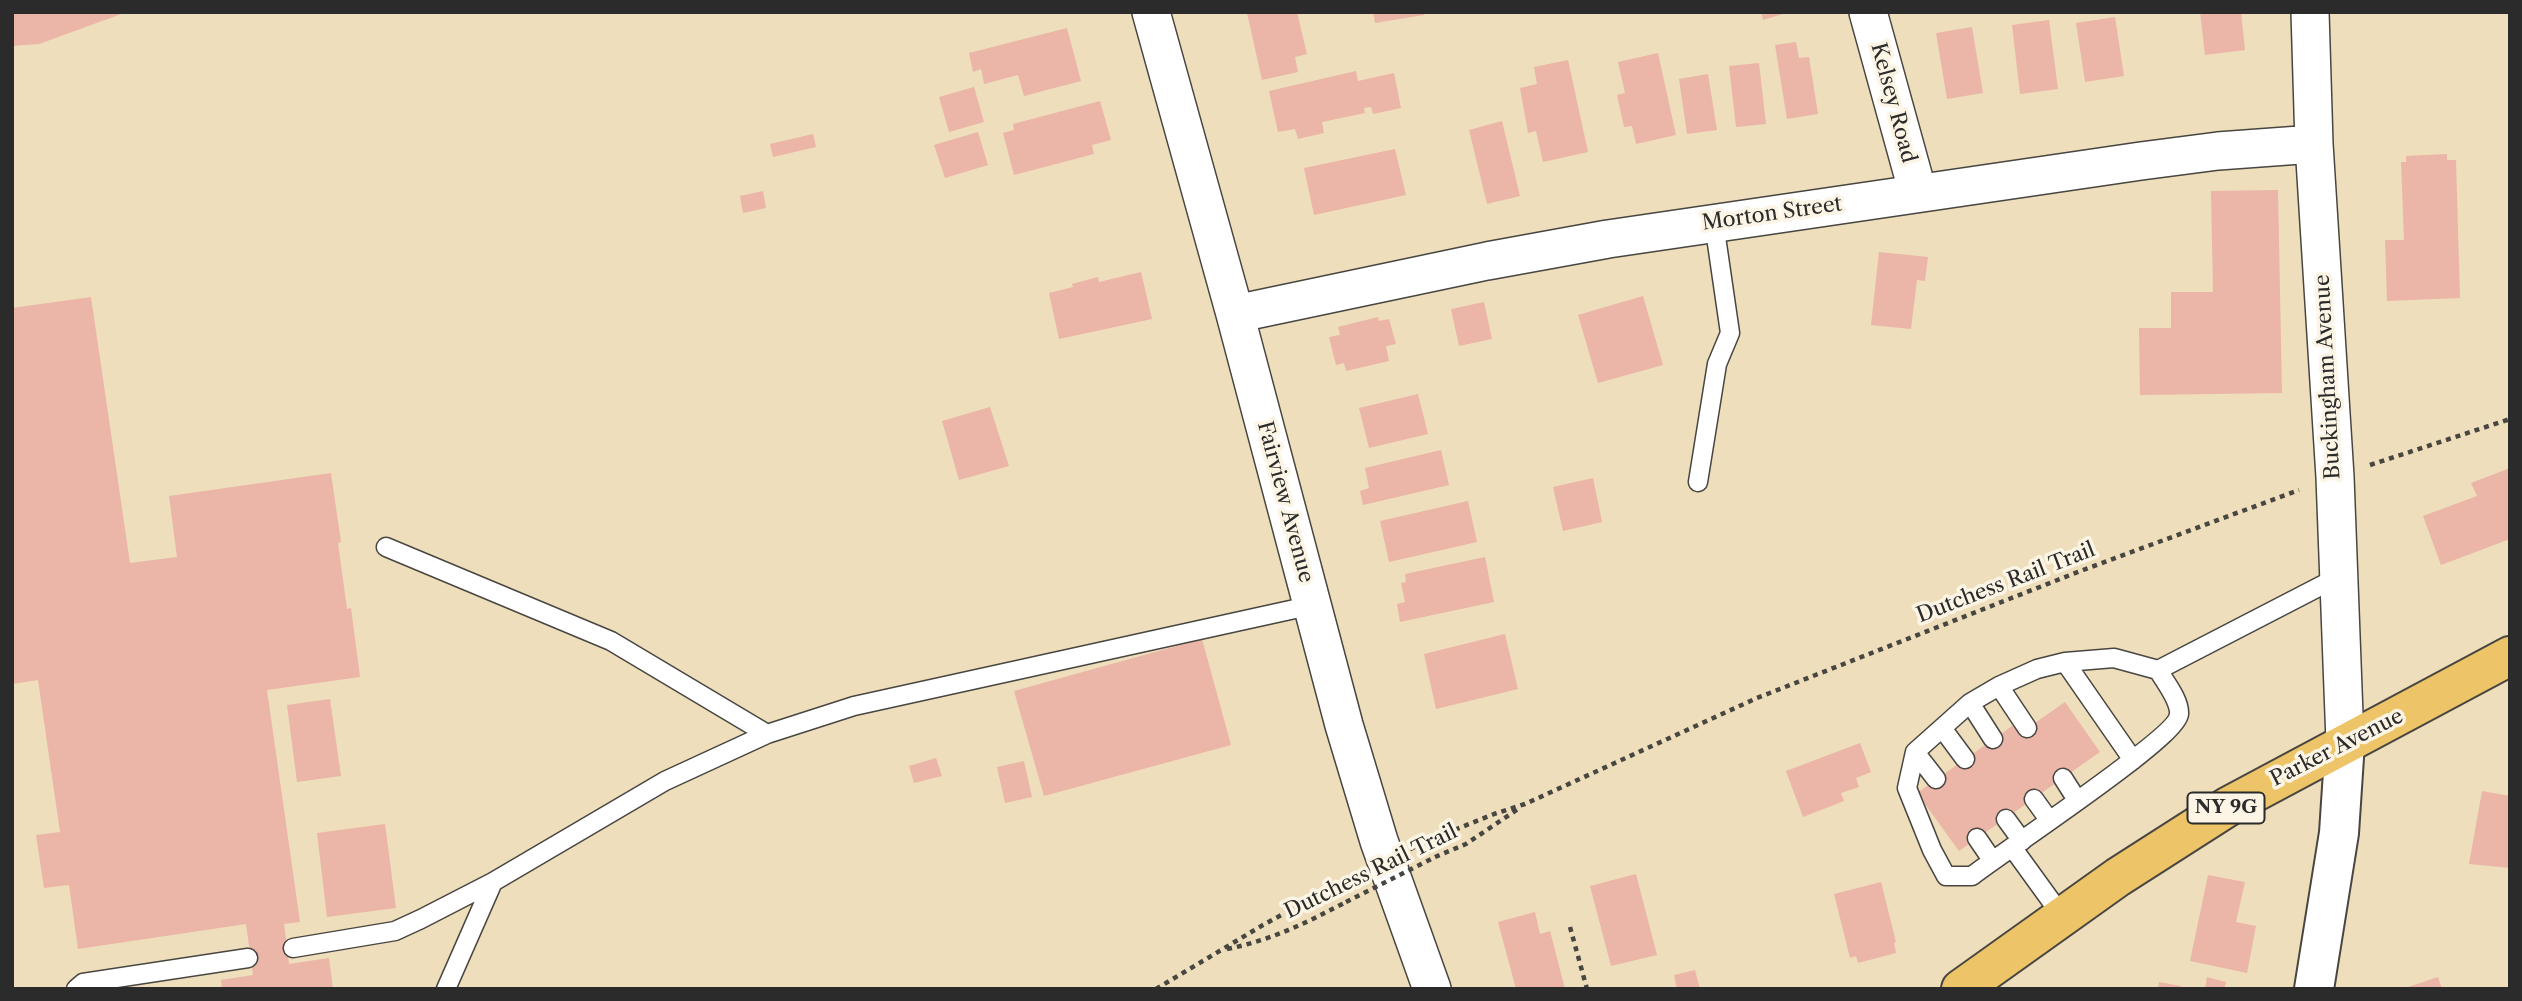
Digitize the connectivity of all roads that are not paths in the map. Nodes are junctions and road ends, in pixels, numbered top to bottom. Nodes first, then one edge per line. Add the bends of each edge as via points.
1 (1151, 12) edge
2 (1868, 12) edge
3 (2310, 12) edge
4 (2314, 144) junction
5 (1917, 193) junction
6 (1714, 223) junction
7 (1235, 314) junction
8 (1698, 482) dead end
9 (386, 547) dead end
10 (2338, 578) junction
11 (1313, 605) junction
12 (2510, 656) edge
13 (2065, 662) junction
14 (2158, 670) junction
15 (1999, 686) junction
16 (1970, 703) junction
17 (1942, 728) junction
18 (2027, 728) dead end
19 (767, 734) junction
20 (1993, 739) dead end
21 (2345, 742) junction
22 (1915, 752) junction
23 (1965, 759) dead end
24 (2133, 760) junction
25 (2063, 778) dead end
26 (1936, 779) dead end
27 (2034, 799) dead end
28 (2077, 800) junction
29 (2006, 819) dead end
30 (2049, 820) junction
31 (1977, 838) dead end
32 (2017, 844) junction
33 (1992, 860) junction
34 (493, 882) junction
35 (2062, 916) junction
36 (293, 948) dead end
37 (248, 958) dead end
38 (76, 989) edge
39 (446, 989) edge
40 (1432, 989) edge
41 (1961, 989) edge
42 (2314, 989) edge

1 - 7 street, Fairview Avenue
2 - 5 street, Kelsey Road
3 - 4 street, Buckingham Avenue
4 - 5 street, Morton Street via 2218,151
4 - 10 street, Buckingham Avenue
5 - 6 street, Morton Street
6 - 7 street, Morton Street via 1487,261
6 - 8 lane via 1730,333 1717,364
7 - 11 street, Fairview Avenue
9 - 19 lane via 611,641
10 - 14 lane
10 - 21 street, Buckingham Avenue
11 - 19 lane via 854,706
11 - 40 street, Fairview Avenue via 1363,788
12 - 21 main road, Parker Avenue / NY 9G
13 - 14 lane via 2114,658
13 - 15 lane via 2037,668
13 - 24 lane
14 - 24 lane via 2179,716
15 - 16 lane
15 - 18 lane
16 - 17 lane
16 - 20 lane
17 - 22 lane
17 - 23 lane
19 - 34 lane via 664,781
21 - 35 main road, Parker Avenue / NY 9G via 2229,806
21 - 42 street via 2339,833
22 - 26 lane
22 - 33 lane via 1907,788 1946,876 1972,876
24 - 28 lane
25 - 28 lane
27 - 30 lane
28 - 30 lane
29 - 32 lane
30 - 32 lane
31 - 33 lane
32 - 33 lane
32 - 35 lane
34 - 36 lane via 395,930
34 - 39 lane
35 - 41 main road, Parker Avenue / NY 9G
37 - 38 lane via 83,983

